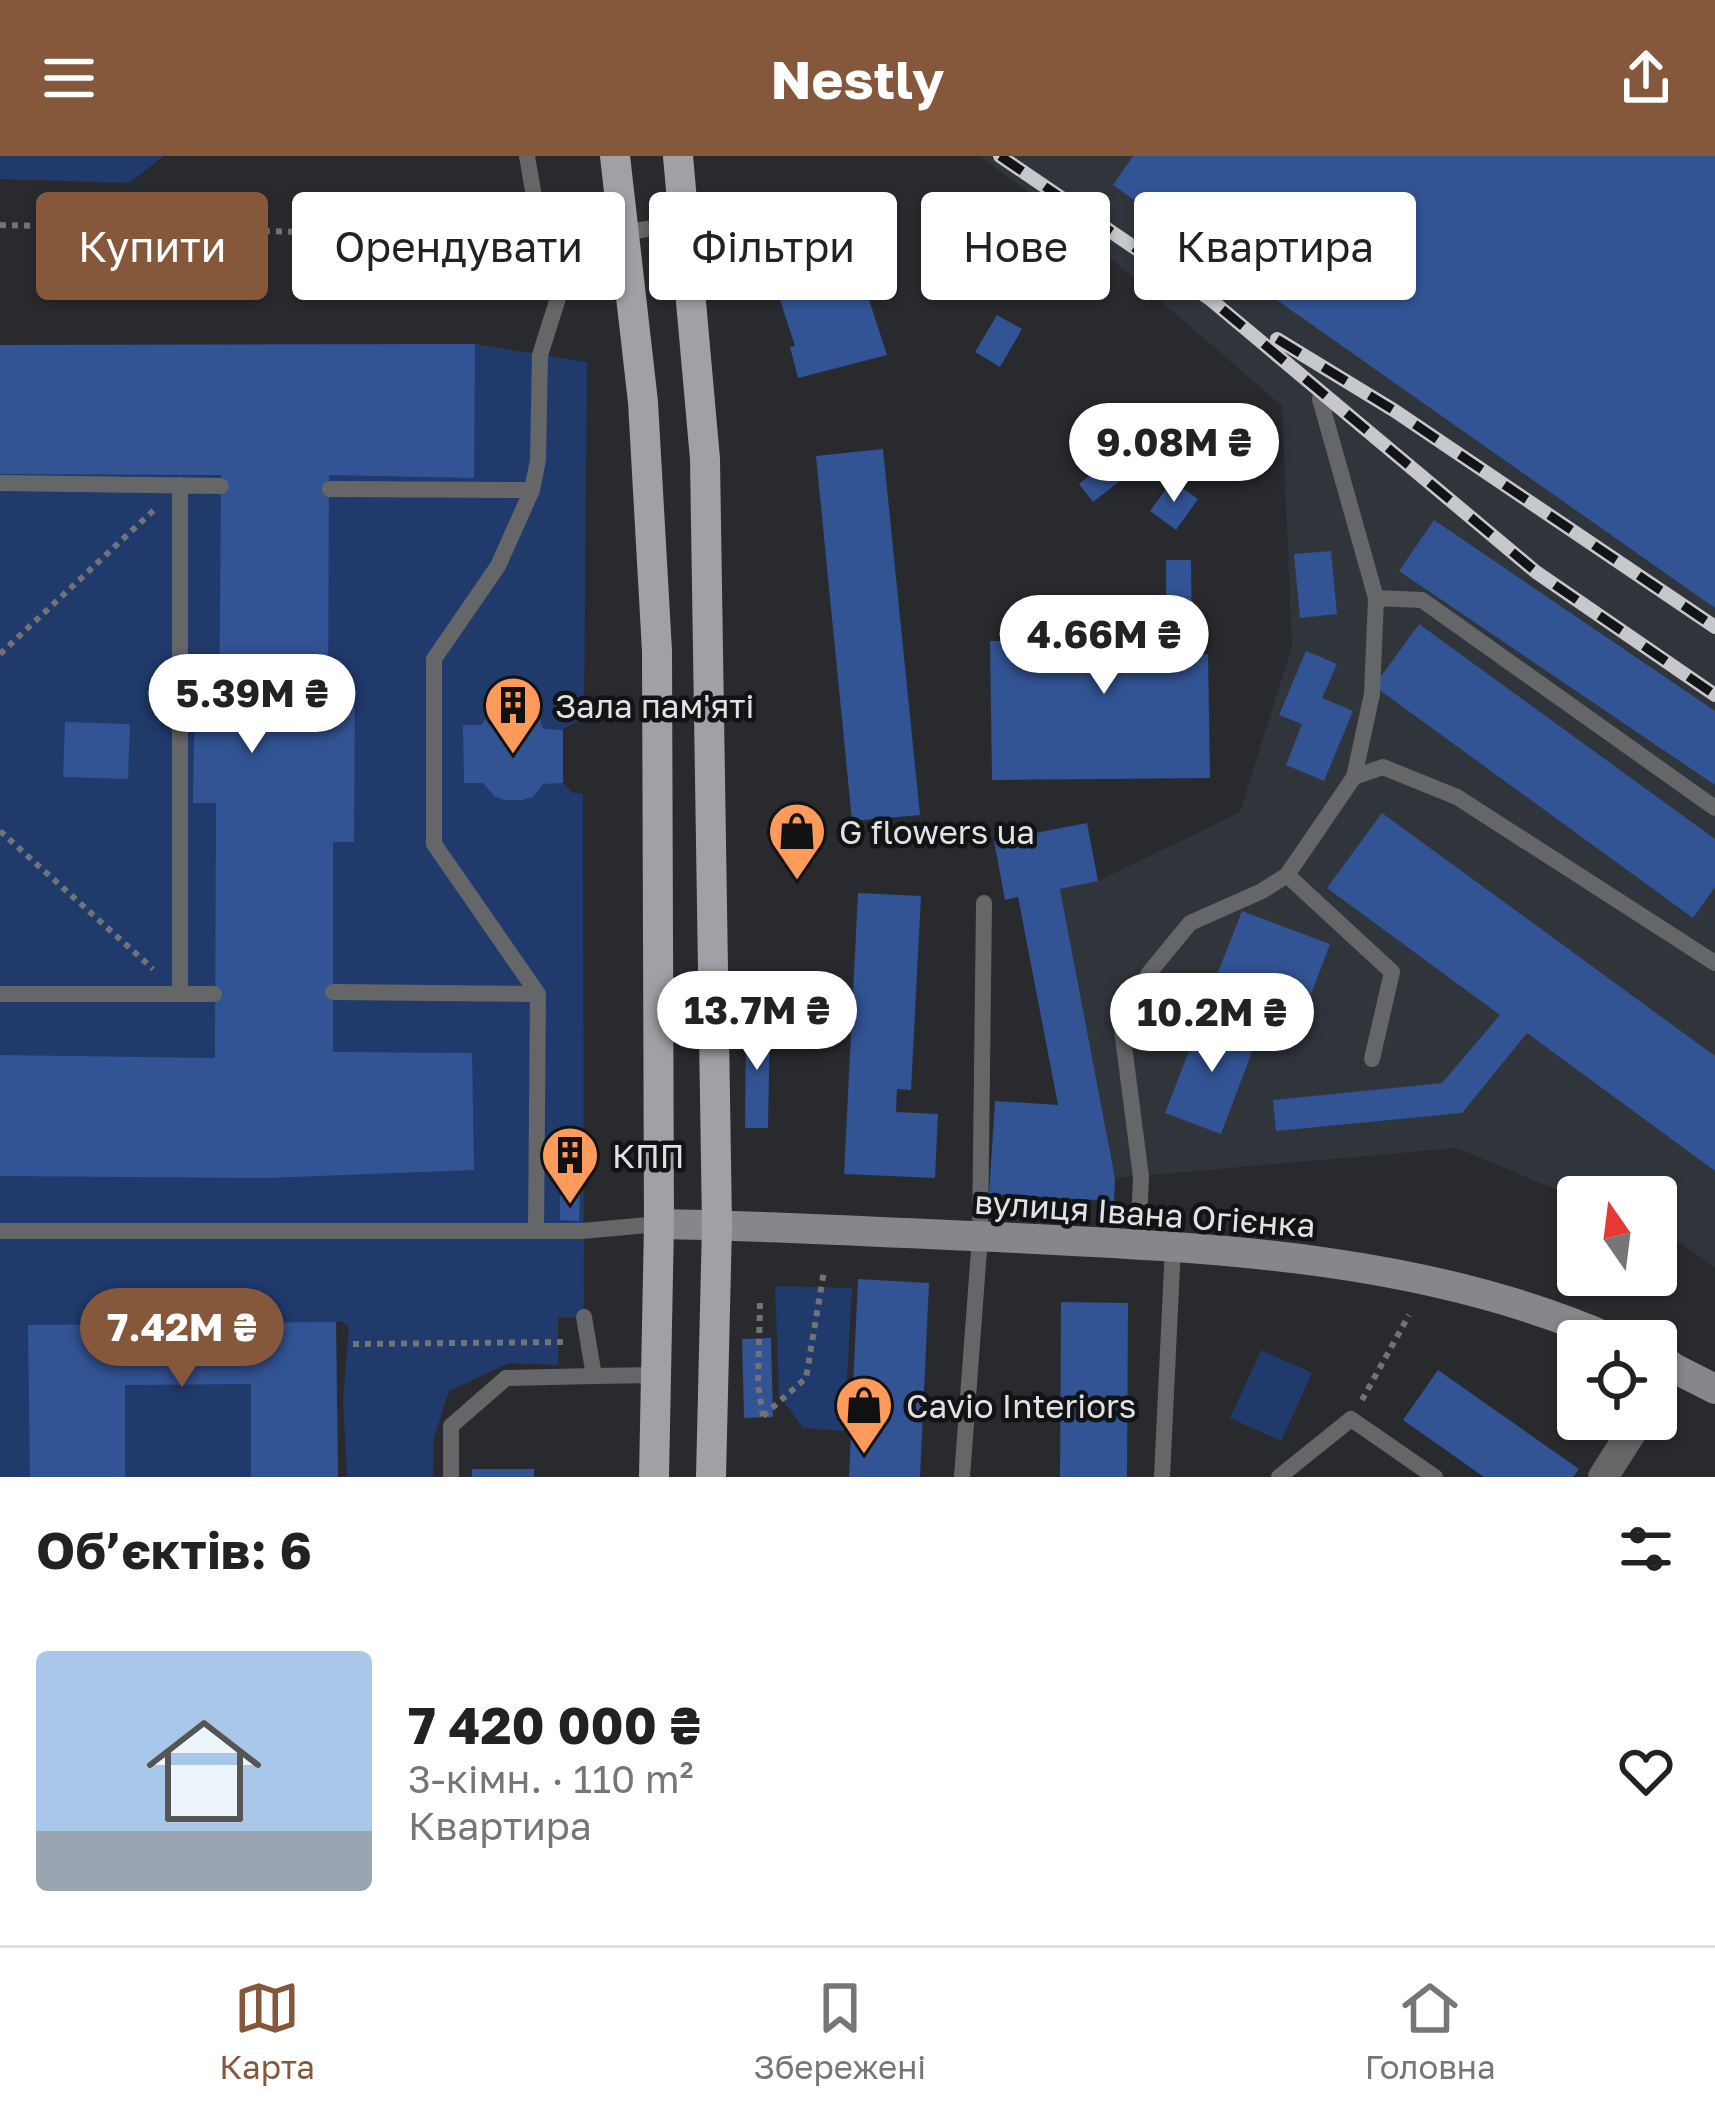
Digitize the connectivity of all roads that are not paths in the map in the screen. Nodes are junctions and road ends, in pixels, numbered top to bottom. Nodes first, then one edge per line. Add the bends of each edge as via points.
1 (527, 156) edge
2 (615, 156) edge
3 (678, 156) edge
4 (533, 192) edge
5 (618, 192) edge
6 (681, 192) edge
7 (625, 258) edge
8 (558, 300) edge
9 (690, 300) edge
10 (1320, 399) dead end
11 (0, 483) edge
12 (180, 485) junction
13 (221, 486) dead end
14 (330, 489) dead end
15 (532, 490) junction
16 (1376, 598) junction
17 (1354, 776) junction
18 (1715, 808) edge
19 (1287, 875) junction
20 (984, 903) dead end
21 (1715, 963) edge
22 (333, 992) dead end
23 (0, 994) edge
24 (180, 994) junction
25 (214, 994) dead end
26 (538, 994) junction
27 (1372, 1059) dead end
28 (658, 1224) junction
29 (717, 1225) junction
30 (0, 1231) edge
31 (536, 1231) junction
32 (980, 1237) junction
33 (1138, 1244) junction
34 (1173, 1246) junction
35 (584, 1318) dead end
36 (1557, 1321) edge
37 (657, 1375) junction
38 (594, 1376) junction
39 (1677, 1377) edge
40 (1715, 1389) edge
41 (1627, 1440) edge
42 (451, 1477) edge
43 (654, 1477) edge
44 (710, 1477) edge
45 (962, 1477) edge
46 (1162, 1477) edge
47 (1279, 1477) edge
48 (1435, 1477) edge
49 (1603, 1477) edge

1 - 4 lane
2 - 5 main road
3 - 6 main road
7 - 28 main road via 655,609
8 - 15 lane via 541,355
9 - 29 main road via 705,459
10 - 16 lane
11 - 12 lane
12 - 13 lane
12 - 24 lane
14 - 15 lane
15 - 26 lane via 498,566 434,659 434,844
16 - 17 lane via 1372,694
16 - 18 lane via 1422,600
17 - 19 lane
17 - 21 lane via 1383,767 1457,797
19 - 27 lane via 1392,972
19 - 33 lane via 1190,923 1149,973 1123,1030 1141,1177
20 - 32 lane
22 - 26 lane
23 - 24 lane
24 - 25 lane
26 - 31 lane
28 - 29 street, вулиця Івана Огієнка
28 - 31 lane
28 - 37 main road
29 - 32 street, вулиця Івана Огієнка
29 - 44 main road
30 - 31 lane
32 - 33 street, вулиця Івана Огієнка
32 - 45 lane
33 - 34 street, вулиця Івана Огієнка
34 - 36 street, вулиця Івана Огієнка via 1320,1259 1463,1289
34 - 46 lane
35 - 38 lane
37 - 38 lane
37 - 43 main road
38 - 42 lane via 506,1378 451,1426
39 - 40 street
41 - 49 street
47 - 48 lane via 1352,1419

